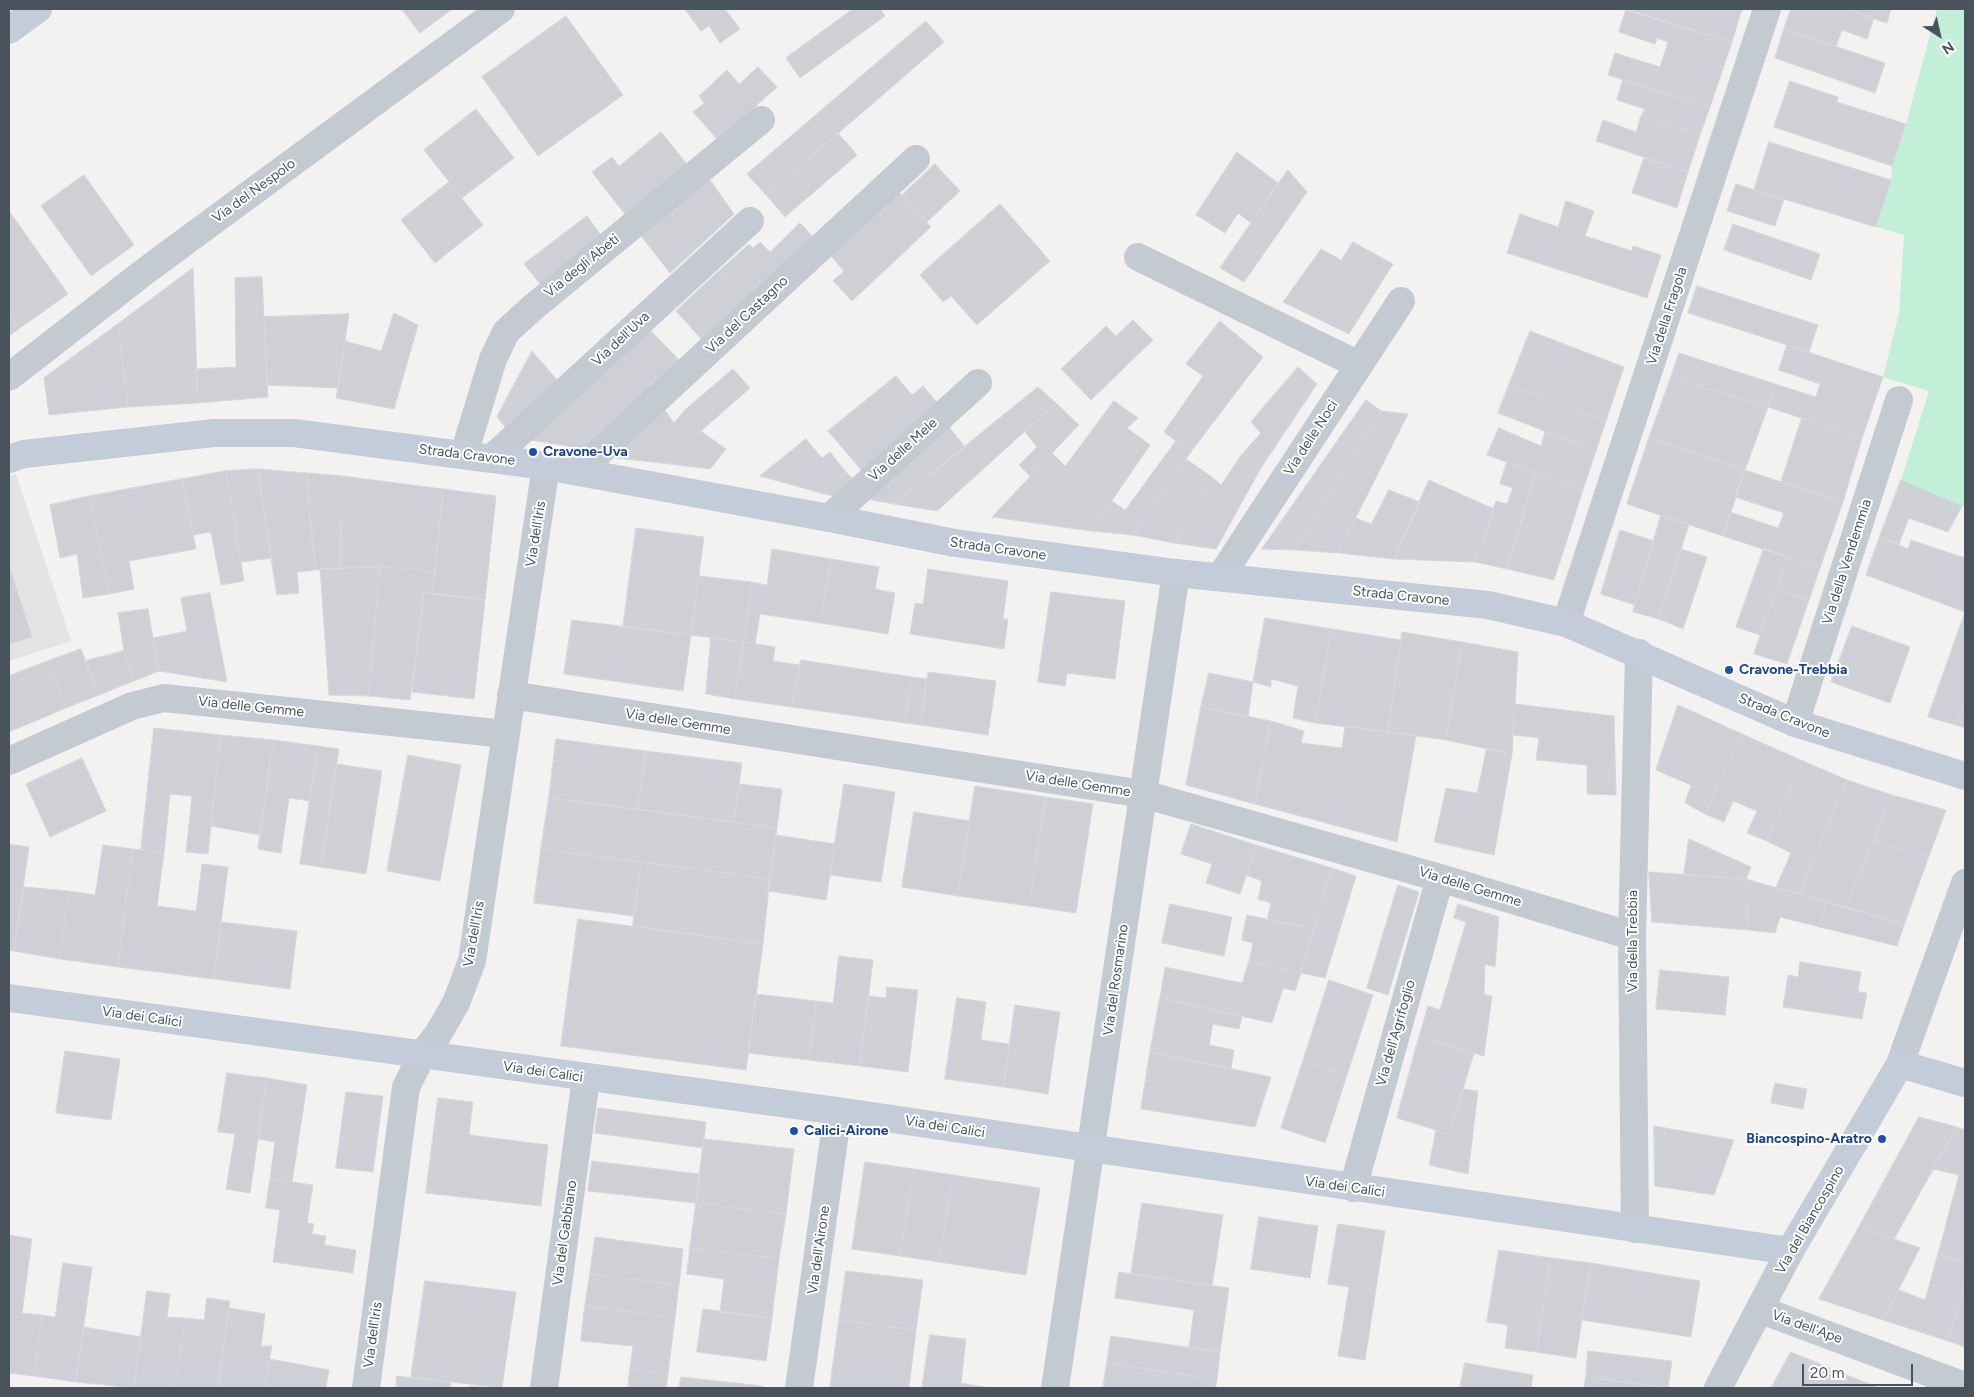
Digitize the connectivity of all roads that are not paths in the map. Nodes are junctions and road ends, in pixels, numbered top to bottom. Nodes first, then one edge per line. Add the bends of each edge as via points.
1 (38, 9) edge
2 (501, 9) edge
3 (1767, 9) edge
4 (9, 30) edge
5 (761, 120) dead end
6 (916, 159) dead end
7 (750, 221) dead end
8 (1138, 257) dead end
9 (1401, 300) dead end
10 (1359, 364) junction
11 (9, 377) edge
12 (978, 383) dead end
13 (1900, 400) dead end
14 (464, 454) junction
15 (492, 458) junction
16 (9, 459) edge
17 (546, 466) junction
18 (579, 471) junction
19 (829, 518) junction
20 (1176, 573) junction
21 (1221, 576) junction
22 (1566, 623) junction
23 (1639, 653) junction
24 (511, 695) junction
25 (1795, 723) junction
26 (505, 734) junction
27 (9, 761) edge
28 (1965, 776) edge
29 (1143, 794) junction
30 (1440, 878) junction
31 (1965, 883) edge
32 (1632, 936) junction
33 (9, 998) edge
34 (422, 1055) junction
35 (1900, 1064) junction
36 (586, 1078) junction
37 (1965, 1083) edge
38 (838, 1111) junction
39 (1091, 1149) junction
40 (1353, 1188) junction
41 (1635, 1229) junction
42 (1790, 1252) junction
43 (1761, 1310) junction
44 (1965, 1386) edge
45 (366, 1388) edge
46 (544, 1388) edge
47 (799, 1388) edge
48 (1055, 1388) edge
49 (1718, 1388) edge

1 - 4 street
2 - 11 street, Via del Nespolo via 148,269
3 - 22 street, Via della Fragola
5 - 14 street, Via degli Abeti via 538,302 506,332 493,359
6 - 18 street, Via del Castagno
7 - 15 street, Via dell'Uva
8 - 10 street
9 - 10 street, Via delle Noci
10 - 21 street, Via delle Noci
12 - 19 street, Via delle Mele
13 - 25 street, Via della Vendemmia
14 - 15 street, Strada Cravone
14 - 16 street, Strada Cravone via 294,433 214,433 24,454
15 - 17 street, Strada Cravone
17 - 18 street, Strada Cravone
17 - 24 street, Via dell'Iris
18 - 19 street, Strada Cravone
19 - 20 street, Strada Cravone via 955,543
20 - 21 street, Strada Cravone
20 - 29 street, Via del Rosmarino
21 - 22 street, Strada Cravone via 1488,605
22 - 23 street, Strada Cravone
23 - 25 street, Strada Cravone
23 - 32 street, Via della Trebbia
24 - 26 street, Via dell'Iris
24 - 29 street, Via delle Gemme
25 - 28 street, Strada Cravone
26 - 27 street, Via delle Gemme via 164,698 132,706
26 - 34 street, Via dell'Iris via 472,961 456,1003
29 - 30 street, Via delle Gemme
29 - 39 street, Via del Rosmarino
30 - 32 street, Via delle Gemme
30 - 40 street, Via dell'Agrifoglio
31 - 35 street, Via del Biancospino
32 - 41 street, Via della Trebbia
33 - 34 street, Via dei Calici
34 - 36 street, Via dei Calici
34 - 45 street, Via dell'Iris via 406,1087
35 - 37 street
35 - 42 street, Via del Biancospino
36 - 38 street, Via dei Calici
36 - 46 street, Via del Gabbiano
38 - 39 street, Via dei Calici
38 - 47 street, Via dell'Airone
39 - 40 street, Via dei Calici
39 - 48 street, Via del Rosmarino
40 - 41 street, Via dei Calici
41 - 42 street, Via dei Calici
42 - 43 street, Via del Biancospino
43 - 44 street, Via dell'Ape
43 - 49 street, Via del Biancospino

